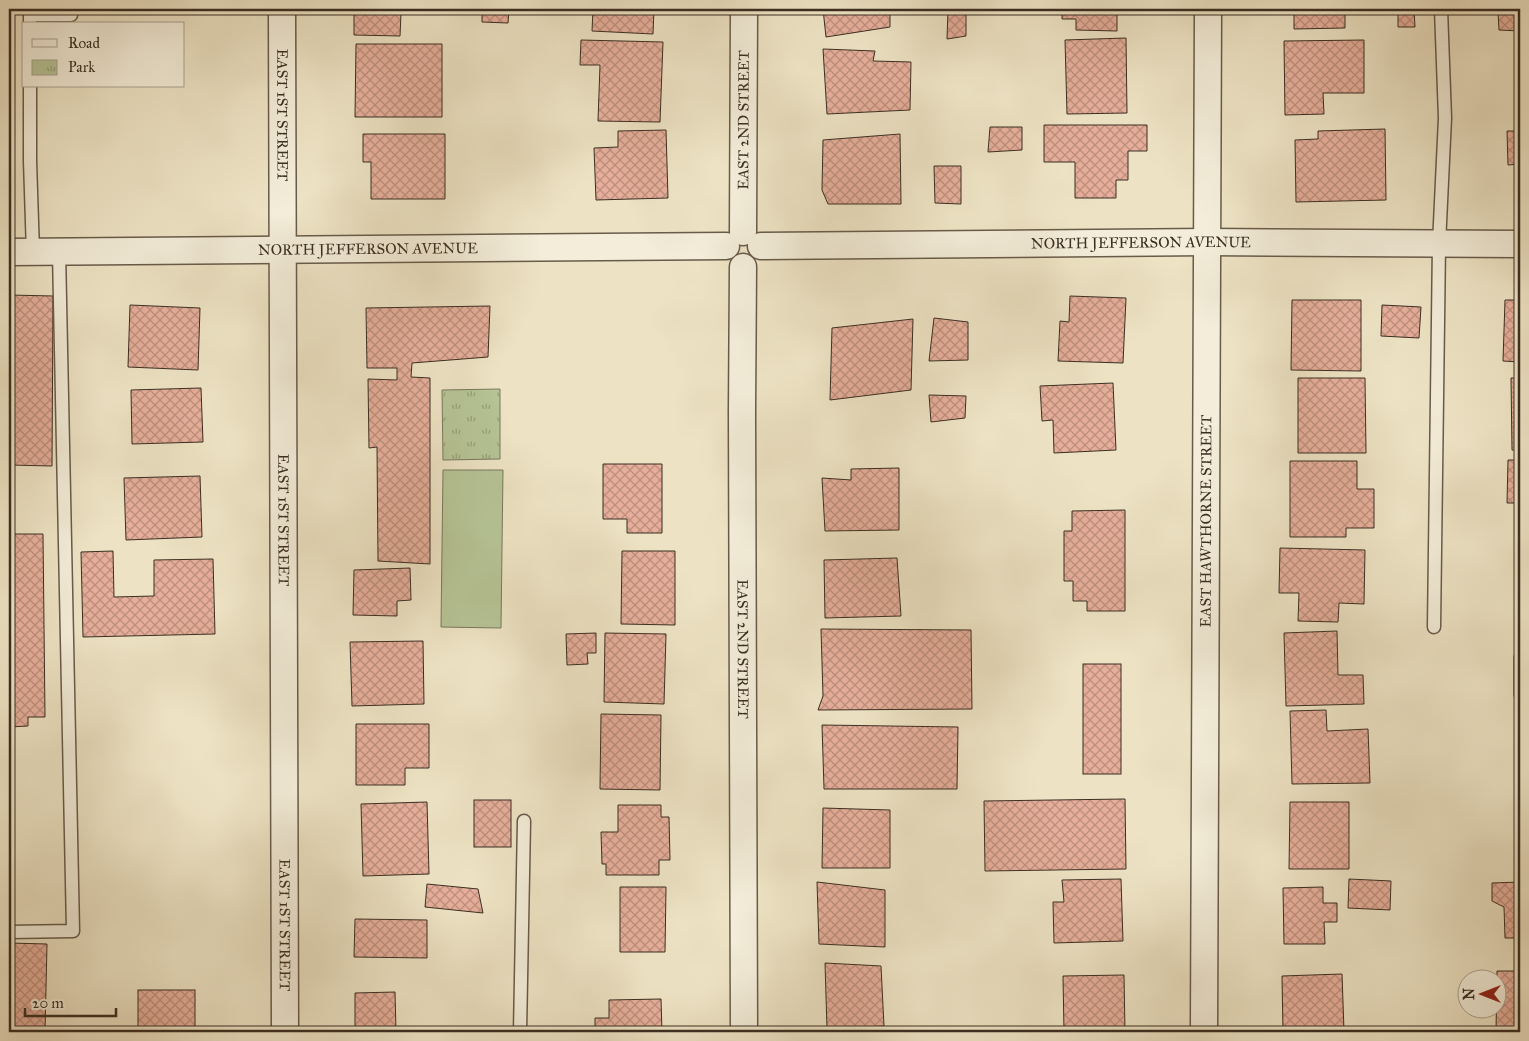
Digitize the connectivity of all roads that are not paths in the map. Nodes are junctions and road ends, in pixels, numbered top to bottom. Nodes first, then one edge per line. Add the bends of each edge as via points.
1 (71, 9) edge
2 (282, 9) edge
3 (744, 9) edge
4 (1208, 9) edge
5 (1441, 9) edge
6 (30, 22) edge
7 (30, 88) edge
8 (743, 241) junction
9 (1207, 242) junction
10 (1439, 244) junction
11 (1520, 244) edge
12 (284, 250) junction
13 (21, 252) edge
14 (59, 252) junction
15 (1434, 627) dead end
16 (524, 821) dead end
17 (9, 932) edge
18 (285, 1032) edge
19 (520, 1032) edge
20 (744, 1032) edge
21 (1204, 1032) edge

1 - 6 lane via 71,15 30,15
2 - 12 street, EAST 1ST STREET
3 - 8 street, EAST 2ND STREET
4 - 9 street, EAST HAWTHORNE STREET
5 - 10 lane via 1445,118
7 - 13 lane via 30,161
8 - 9 street, NORTH JEFFERSON AVENUE
8 - 12 street, NORTH JEFFERSON AVENUE
8 - 20 street, EAST 2ND STREET via 761,251 756,262 743,267
9 - 10 street, NORTH JEFFERSON AVENUE
9 - 21 street, EAST HAWTHORNE STREET
10 - 11 street, NORTH JEFFERSON AVENUE
10 - 15 lane
12 - 14 street, NORTH JEFFERSON AVENUE
12 - 18 street, EAST 1ST STREET
13 - 14 street, NORTH JEFFERSON AVENUE
14 - 17 lane via 73,931
16 - 19 lane

